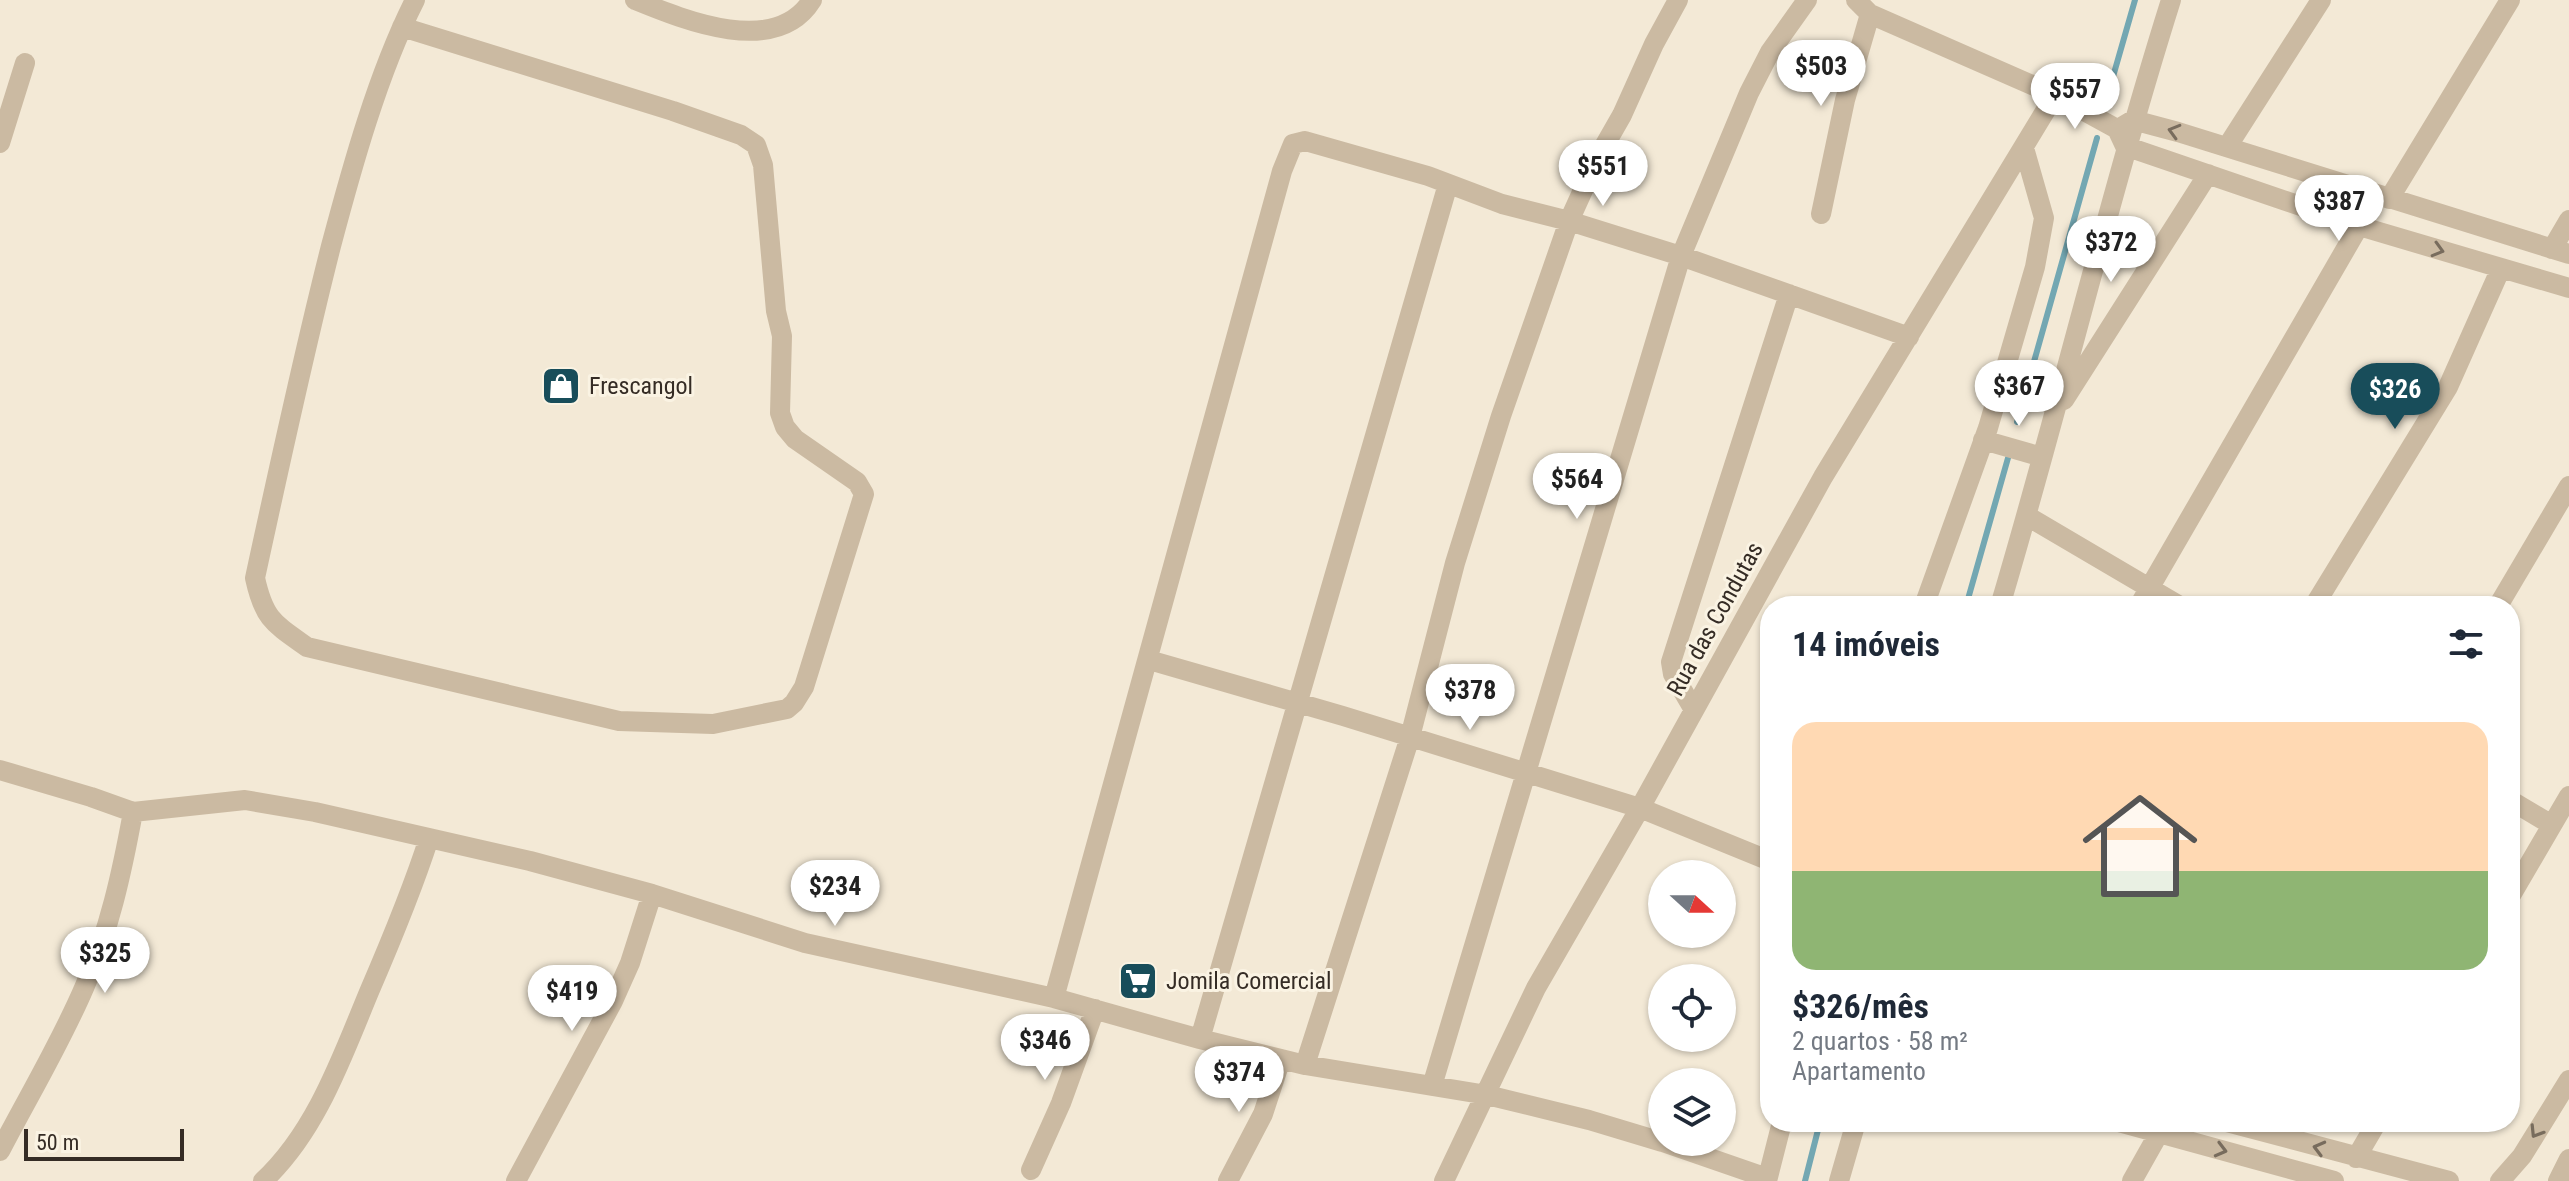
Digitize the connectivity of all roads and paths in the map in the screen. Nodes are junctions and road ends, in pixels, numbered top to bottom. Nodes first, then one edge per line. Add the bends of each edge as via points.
1 (415, 0) edge
2 (635, 0) edge
3 (812, 0) edge
4 (1678, 0) edge
5 (1807, 0) edge
6 (2171, 0) edge
7 (2321, 0) edge
8 (2510, 0) edge
9 (1863, 7) edge
10 (402, 27) junction
11 (25, 63) dead end
12 (2055, 95) junction
13 (2125, 132) junction
14 (0, 143) edge
15 (2227, 147) junction
16 (2024, 148) junction
17 (2208, 174) junction
18 (1448, 184) junction
19 (2389, 199) junction
20 (1821, 214) dead end
21 (2569, 220) edge
22 (1569, 221) junction
23 (2359, 226) junction
24 (2560, 251) edge
25 (1681, 256) junction
26 (2501, 268) junction
27 (2569, 288) edge
28 (1789, 294) junction
29 (1909, 337) junction
30 (2052, 418) junction
31 (1983, 440) junction
32 (2042, 457) junction
33 (2569, 486) edge
34 (2027, 516) junction
35 (1928, 596) edge
36 (2003, 596) edge
37 (2143, 596) edge
38 (2145, 596) edge
39 (2320, 596) edge
40 (2504, 596) edge
41 (1149, 660) junction
42 (1298, 702) junction
43 (1694, 710) junction
44 (1410, 737) junction
45 (0, 770) edge
46 (1526, 773) junction
47 (2569, 796) edge
48 (2520, 806) edge
49 (1640, 808) junction
50 (133, 812) junction
51 (2552, 825) junction
52 (429, 838) junction
53 (1760, 857) edge
54 (2520, 880) edge
55 (652, 894) junction
56 (1054, 998) junction
57 (1095, 1009) junction
58 (1200, 1039) junction
59 (1281, 1059) junction
60 (1305, 1065) junction
61 (2569, 1080) edge
62 (1432, 1086) junction
63 (1487, 1095) junction
64 (1779, 1132) edge
65 (1853, 1132) edge
66 (2155, 1132) edge
67 (2263, 1132) edge
68 (2371, 1132) edge
69 (2159, 1133) junction
70 (1648, 1138) edge
71 (0, 1151) edge
72 (1702, 1156) edge
73 (2356, 1158) junction
74 (2569, 1159) edge
75 (1031, 1170) dead end
76 (1767, 1179) edge
77 (2320, 1179) edge
78 (263, 1181) edge
79 (516, 1181) edge
80 (1228, 1181) edge
81 (1444, 1181) edge
82 (1839, 1181) edge
83 (2132, 1181) edge
84 (2449, 1181) edge
85 (2500, 1181) edge
86 (2558, 1181) edge

1 - 10 street
2 - 3 street via 690,23 767,29 802,15
4 - 22 street
5 - 25 street via 1749,93
6 - 13 street
7 - 15 street
8 - 19 street
9 - 12 street
9 - 20 street
10 - 10 street via 350,174 298,374 255,578 262,607 307,647 619,721 713,724 787,709 804,687 864,494 857,482 795,439 780,413 782,336 763,165 756,145 673,111
11 - 14 street
12 - 13 street
12 - 16 street, Rua das Condutas
15 -> 13 street
13 - 17 street
13 - 30 street
15 - 19 street
16 - 29 street, Rua das Condutas
16 - 31 street via 2044,218 2035,267
17 - 23 street
17 - 30 street
18 - 22 street
18 - 41 street via 1305,141 1293,144
18 - 42 street
19 - 24 street
21 - 24 street
22 - 25 street
22 - 44 street via 1455,563
23 -> 26 street
23 - 38 street
25 - 28 street
25 - 46 street
26 - 27 street
26 - 39 street via 2448,387
28 - 29 street
28 - 43 street via 1671,662
29 - 43 street, Rua das Condutas via 1823,477
30 - 32 street
31 - 32 street
31 - 35 street
32 - 34 street
33 - 40 street
34 - 36 street
34 - 37 street
41 - 42 street
41 - 56 street
42 - 44 street
42 - 58 street
43 - 49 street, Rua das Condutas
44 - 46 street
44 - 60 street
45 - 50 street
46 - 49 street
46 - 62 street
47 - 51 street
48 - 51 street
49 - 53 street
49 - 63 street, Rua das Condutas via 1536,988
50 - 52 street via 245,800
50 - 71 street via 119,883 85,987
51 - 54 street
52 - 55 street
52 - 78 street via 406,907 343,1055 300,1140
55 - 56 street via 805,943
55 - 79 street via 613,1001
56 - 57 street
57 - 58 street
57 - 75 street
58 - 59 street
59 - 60 street
59 - 80 street via 1263,1114
60 - 62 street
61 -> 85 street via 2522,1156
62 - 63 street
63 - 70 street
63 - 81 street, Rua das Condutas
64 - 76 street
65 - 82 street
66 - 69 street
73 -> 67 street
68 - 73 street
69 -> 77 street
69 - 83 street
72 - 76 street
73 - 84 street
74 - 86 street

